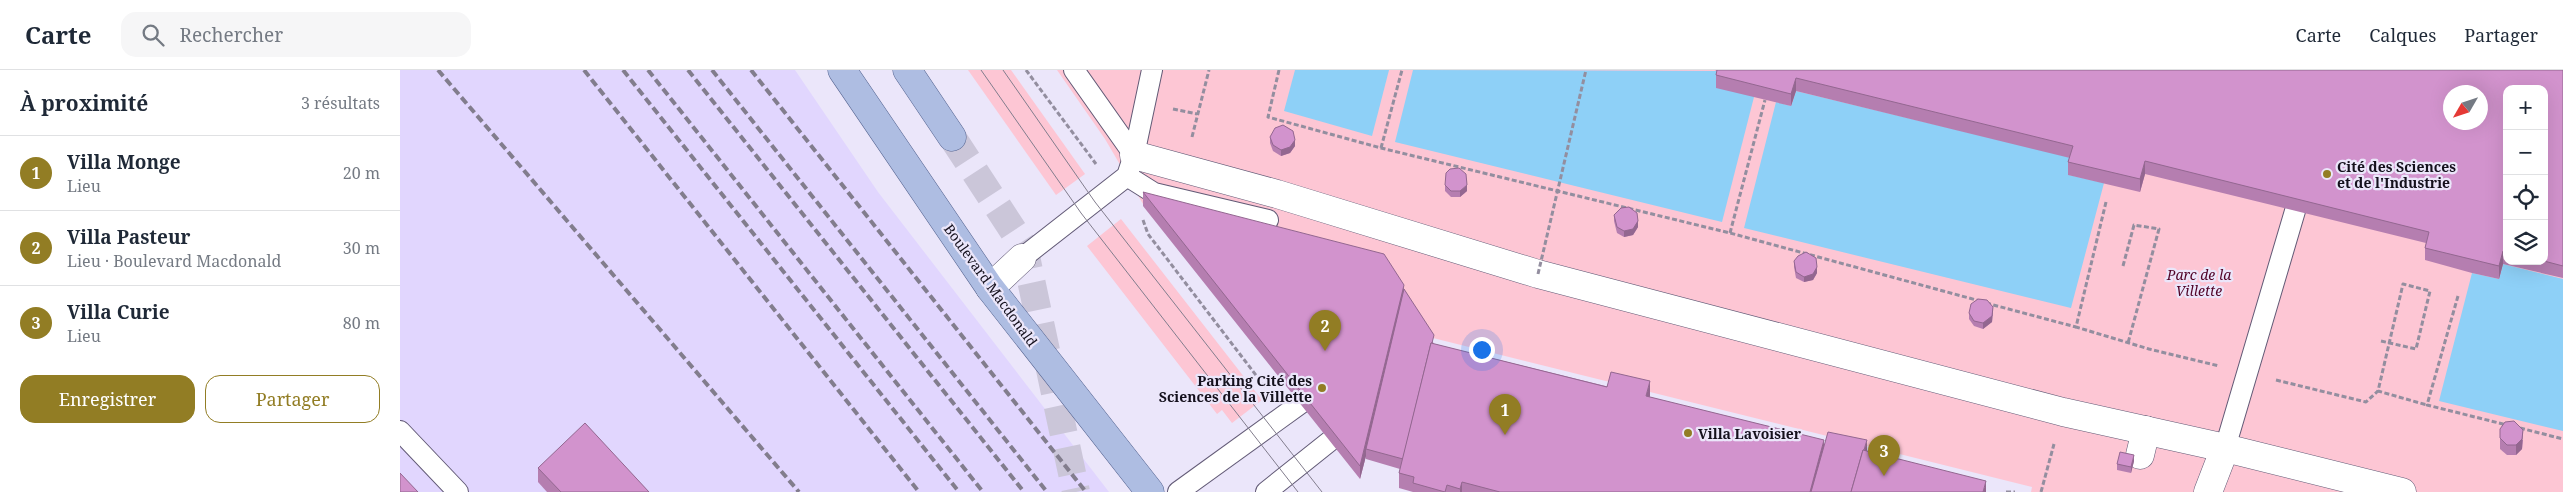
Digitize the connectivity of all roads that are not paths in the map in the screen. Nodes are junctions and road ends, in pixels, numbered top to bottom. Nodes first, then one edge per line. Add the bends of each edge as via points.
1 (842, 70) edge
2 (907, 70) edge
3 (1074, 70) edge
4 (1152, 70) edge
5 (952, 137) tunnel mouth
6 (1125, 173) junction
7 (2295, 211) edge
8 (1268, 220) dead end
9 (1022, 258) joint
10 (990, 288) junction
11 (1322, 388) edge
12 (400, 431) edge
13 (1330, 441) edge
14 (2225, 448) junction
15 (2328, 483) edge
16 (458, 492) edge
17 (1150, 492) edge
18 (1178, 492) edge
19 (1266, 492) edge
20 (2208, 492) edge
21 (2402, 492) edge

1 - 10 main road, Boulevard Macdonald
2 - 5 main road
3 - 6 lane
4 - 6 lane
6 - 8 lane via 1154,193
6 - 9 lane
6 - 14 street via 1277,194 1538,274 2063,412 2143,443
7 - 14 lane
9 - 10 street
10 - 17 main road, Boulevard Macdonald
11 - 18 lane
12 - 16 lane
13 - 19 lane
14 - 15 street
14 - 20 street
15 - 21 street

